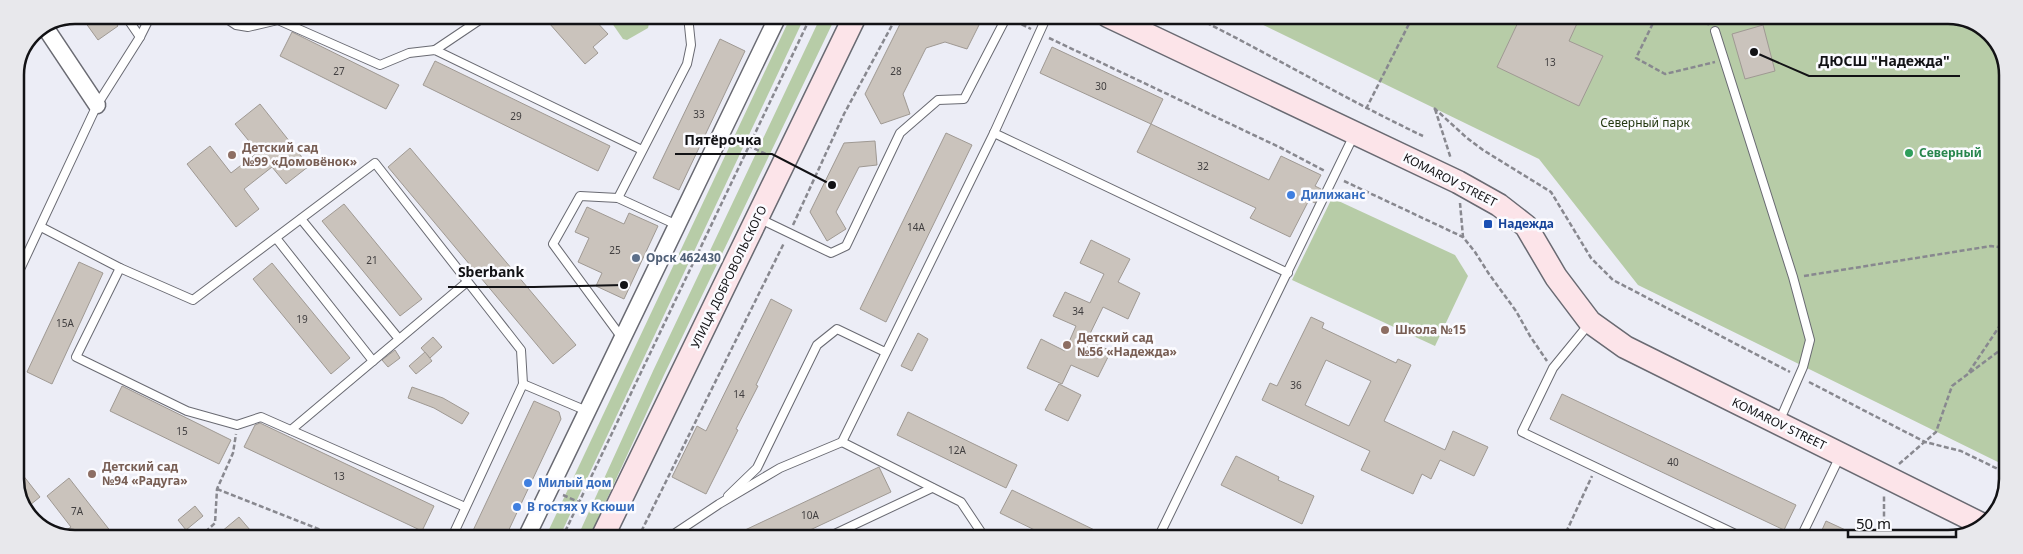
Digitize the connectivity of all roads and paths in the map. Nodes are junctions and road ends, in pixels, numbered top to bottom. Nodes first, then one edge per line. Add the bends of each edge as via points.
1 (131, 24) edge
2 (146, 24) edge
3 (234, 24) edge
4 (258, 24) edge
5 (287, 24) edge
6 (474, 24) edge
7 (689, 24) edge
8 (774, 24) edge
9 (807, 24) edge
10 (852, 24) edge
11 (893, 24) edge
12 (1003, 24) edge
13 (1023, 24) edge
14 (1044, 24) edge
15 (1125, 24) edge
16 (1209, 24) edge
17 (1409, 24) edge
18 (1653, 24) edge
19 (48, 31) edge
20 (1715, 31) dead end
21 (1040, 33) junction
22 (140, 37) junction
23 (435, 50) junction
24 (1724, 59) junction
25 (97, 105) junction
26 (1434, 108) dead end
27 (1366, 109) junction
28 (722, 132) junction
29 (1355, 132) junction
30 (994, 133) junction
31 (1422, 136) dead end
32 (749, 146) junction
33 (642, 150) junction
34 (784, 163) junction
35 (1334, 176) junction
36 (618, 198) junction
37 (757, 218) junction
38 (301, 219) junction
39 (677, 225) junction
40 (41, 226) junction
41 (789, 233) junction
42 (276, 238) junction
43 (1999, 247) edge
44 (24, 261) edge
45 (120, 268) junction
46 (1288, 273) junction
47 (1793, 277) junction
48 (467, 282) junction
49 (1590, 322) junction
50 (1999, 327) edge
51 (622, 338) junction
52 (399, 339) junction
53 (1999, 351) edge
54 (885, 352) junction
55 (373, 360) junction
56 (1552, 368) junction
57 (1967, 374) junction
58 (1799, 377) junction
59 (523, 384) junction
60 (587, 411) junction
61 (1778, 423) junction
62 (238, 425) junction
63 (290, 430) junction
64 (842, 442) junction
65 (1925, 442) junction
66 (1841, 454) junction
67 (1596, 467) junction
68 (1999, 470) edge
69 (1884, 476) junction
70 (550, 488) junction
71 (932, 488) junction
72 (217, 489) junction
73 (579, 502) junction
74 (720, 504) junction
75 (465, 507) junction
76 (1976, 522) edge
77 (208, 530) edge
78 (321, 530) edge
79 (455, 530) edge
80 (530, 530) edge
81 (566, 530) edge
82 (608, 530) edge
83 (642, 530) edge
84 (680, 530) edge
85 (843, 530) edge
86 (979, 530) edge
87 (1162, 530) edge
88 (1568, 530) edge
89 (1727, 530) edge
90 (1804, 530) edge
91 (1884, 530) edge

1 - 22 lane
2 - 22 lane
3 - 4 lane
5 - 23 lane via 380,65 409,53
6 - 23 lane
7 - 33 lane via 691,45 687,64
8 - 28 street
9 - 32 path
10 - 34 street, УЛИЦА ДОБРОВОЛЬСКОГО
11 - 41 path via 844,114
12 - 41 lane via 964,100 938,100 900,132 846,246 831,253
13 - 21 path
14 - 21 lane
15 - 29 street, KOMAROV STREET
16 - 27 path
17 - 27 path
18 - 24 path via 1636,58 1665,74
19 - 25 street
20 - 24 lane
21 - 30 lane
21 - 35 path
22 - 25 lane
23 - 33 lane
24 - 47 lane
25 - 40 lane
26 - 58 path via 1478,146 1551,192 1592,258 1613,280
27 - 31 path
28 - 32 path
28 - 39 street
29 - 35 lane
29 - 49 street, KOMAROV STREET via 1458,182 1499,205 1526,226 1556,277
30 - 46 lane
30 - 54 lane
32 - 34 path
32 - 73 path
33 - 36 lane
34 - 37 street, УЛИЦА ДОБРОВОЛЬСКОГО
35 - 46 lane
35 - 56 path via 1463,237
36 - 39 lane
36 - 51 lane via 580,196 553,244
37 - 41 lane
37 - 82 street, УЛИЦА ДОБРОВОЛЬСКОГО
38 - 42 lane
38 - 48 lane via 374,163
38 - 52 lane
39 - 51 street
40 - 44 lane
40 - 45 lane
41 - 83 path
42 - 45 lane via 193,300
42 - 55 lane
43 - 47 path
45 - 62 lane via 76,357 187,411
46 - 87 lane
47 - 58 lane via 1810,340
48 - 52 lane
48 - 59 lane via 521,350
49 - 56 lane
49 - 61 street, KOMAROV STREET via 1625,347
50 - 57 path
51 - 60 street
52 - 55 lane
53 - 57 path
54 - 64 lane
54 - 74 lane via 837,329 817,344 757,468
55 - 63 lane
56 - 67 lane via 1522,432
57 - 65 path via 1952,386 1936,432
58 - 61 lane
58 - 65 path
59 - 60 lane
59 - 75 lane
60 - 70 street
61 - 66 street, KOMAROV STREET
62 - 63 lane via 261,417
62 - 72 path via 233,453
63 - 75 lane
64 - 71 lane
64 - 74 lane via 780,468
65 - 68 path via 1961,451
65 - 69 path
66 - 69 street, KOMAROV STREET
66 - 90 lane
67 - 88 path
67 - 89 lane
69 - 76 street, KOMAROV STREET
69 - 91 path
70 - 73 path
70 - 80 street
71 - 85 lane
71 - 86 lane via 961,502
72 - 77 path via 215,523
72 - 78 path
73 - 81 path
73 - 82 path
74 - 84 lane
75 - 79 lane

